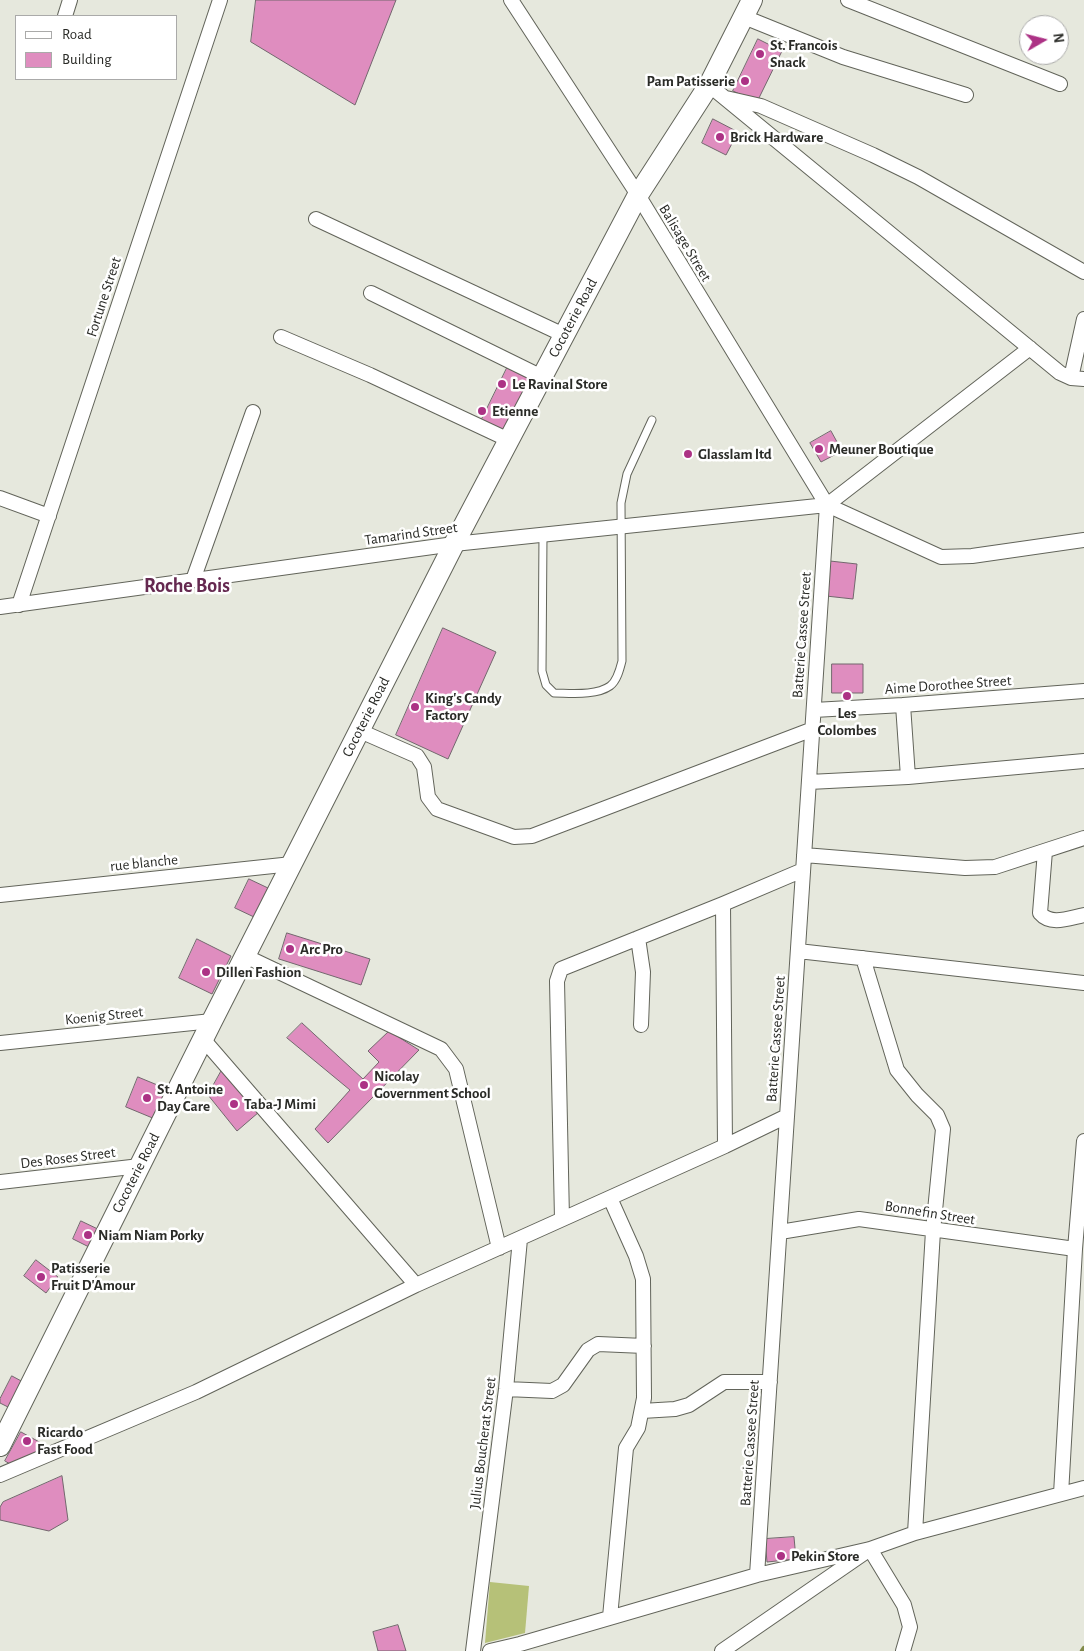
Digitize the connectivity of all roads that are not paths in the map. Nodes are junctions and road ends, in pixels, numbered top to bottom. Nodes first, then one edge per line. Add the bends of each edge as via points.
1 (70, 0) edge
2 (220, 0) edge
3 (511, 0) edge
4 (848, 0) edge
5 (748, 8) edge
6 (65, 15) edge
7 (1060, 84) dead end
8 (709, 85) junction
9 (966, 95) dead end
10 (725, 97) junction
11 (638, 195) junction
12 (316, 219) dead end
13 (1084, 272) edge
14 (371, 294) dead end
15 (1084, 319) edge
16 (564, 335) junction
17 (281, 336) dead end
18 (1030, 348) junction
19 (542, 377) junction
20 (1077, 378) edge
21 (253, 412) dead end
22 (652, 420) dead end
23 (509, 440) junction
24 (0, 498) edge
25 (827, 505) junction
26 (49, 516) junction
27 (622, 527) junction
28 (543, 535) junction
29 (1084, 540) edge
30 (454, 544) junction
31 (193, 580) junction
32 (19, 604) junction
33 (0, 606) edge
34 (1084, 691) edge
35 (902, 705) junction
36 (814, 710) junction
37 (813, 729) junction
38 (360, 731) junction
39 (1084, 761) edge
40 (908, 777) junction
41 (809, 782) junction
42 (1084, 838) edge
43 (1046, 851) junction
44 (804, 855) junction
45 (292, 864) junction
46 (803, 870) junction
47 (0, 895) edge
48 (723, 904) junction
49 (1084, 915) edge
50 (638, 938) junction
51 (798, 951) junction
52 (245, 956) junction
53 (863, 958) junction
54 (1084, 983) edge
55 (212, 1021) junction
56 (641, 1025) dead end
57 (203, 1039) junction
58 (0, 1043) edge
59 (787, 1116) junction
60 (1084, 1142) edge
61 (725, 1146) junction
62 (140, 1166) junction
63 (0, 1182) edge
64 (610, 1198) junction
65 (1081, 1208) edge
66 (562, 1219) junction
67 (933, 1231) junction
68 (780, 1232) junction
69 (520, 1238) junction
70 (499, 1248) junction
71 (1075, 1249) junction
72 (416, 1285) junction
73 (644, 1346) junction
74 (770, 1382) junction
75 (506, 1389) junction
76 (642, 1411) junction
77 (0, 1446) edge
78 (0, 1476) edge
79 (1084, 1488) edge
80 (1061, 1494) junction
81 (915, 1533) junction
82 (870, 1549) junction
83 (757, 1575) junction
84 (610, 1617) junction
85 (515, 1648) edge
86 (473, 1651) edge
87 (490, 1651) edge
88 (722, 1651) edge
89 (903, 1651) edge

1 - 6 street
2 - 26 street, Fortune Street
3 - 11 street, Balisage Street
4 - 7 street
5 - 8 street, Cocoterie Road
5 - 9 street via 843,57
8 - 10 street
8 - 11 street, Cocoterie Road
10 - 13 street via 762,106 918,177
10 - 18 street
11 - 16 street, Cocoterie Road
11 - 25 street, Balisage Street
12 - 16 street
14 - 19 street
15 - 20 street
16 - 19 street, Cocoterie Road
17 - 23 street
18 - 20 street via 1060,374
18 - 25 street
19 - 23 street, Cocoterie Road
21 - 31 street
22 - 27 lane via 627,474 621,503
23 - 30 street, Cocoterie Road
24 - 26 street
25 - 27 street, Tamarind Street
25 - 29 street via 942,557 972,556
25 - 36 street, Batterie Cassee Street
26 - 32 street, Fortune Street
27 - 28 street, Tamarind Street
27 - 28 lane via 622,661 610,686 588,694 554,693 546,685 542,671
28 - 30 street, Tamarind Street
30 - 31 street, Tamarind Street
30 - 38 street, Cocoterie Road
31 - 32 street, Tamarind Street
32 - 33 street, Tamarind Street
34 - 35 street, Aime Dorothee Street
35 - 36 street, Aime Dorothee Street
35 - 40 street
36 - 37 street, Batterie Cassee Street
37 - 38 street via 532,836 514,837 437,809 428,797 424,767 417,756
37 - 41 street, Batterie Cassee Street
38 - 45 street, Cocoterie Road
39 - 40 street
40 - 41 street
41 - 44 street, Batterie Cassee Street
42 - 43 street
43 - 44 street via 995,867 965,868
43 - 49 street via 1040,913 1051,921
44 - 46 street, Batterie Cassee Street
45 - 47 street, rue blanche
45 - 52 street, Cocoterie Road
46 - 48 street
46 - 51 street, Batterie Cassee Street
48 - 50 street
48 - 61 street
50 - 56 street via 643,972
50 - 66 street via 562,969 558,974
51 - 53 street
51 - 59 street, Batterie Cassee Street
52 - 55 street, Cocoterie Road
52 - 70 street via 441,1049 456,1069
53 - 54 street
53 - 67 street via 897,1070 937,1115 943,1129
55 - 57 street, Cocoterie Road
55 - 58 street, Koenig Street
57 - 62 street, Cocoterie Road
57 - 72 street
59 - 61 street
59 - 68 street, Batterie Cassee Street
60 - 65 street
61 - 64 street
62 - 63 street, Des Roses Street
62 - 77 street, Cocoterie Road
64 - 66 street
64 - 73 street via 636,1256 642,1279
65 - 71 street
66 - 69 street
67 - 68 street, Bonnefin Street via 859,1220
67 - 71 street, Bonnefin Street
67 - 81 street
68 - 74 street, Batterie Cassee Street
69 - 70 street
69 - 75 street, Julius Boucherat Street
70 - 72 street
71 - 80 street
72 - 78 street via 196,1392
73 - 75 street via 598,1344 588,1350 563,1385 552,1391
73 - 76 street
74 - 76 street via 724,1382 689,1405
74 - 83 street, Batterie Cassee Street
75 - 86 street, Julius Boucherat Street
76 - 84 street via 638,1428 626,1448
79 - 80 street
80 - 81 street
81 - 82 street
82 - 83 street
82 - 88 street
82 - 89 street via 904,1605 910,1627
83 - 84 street
84 - 85 street
85 - 87 street

